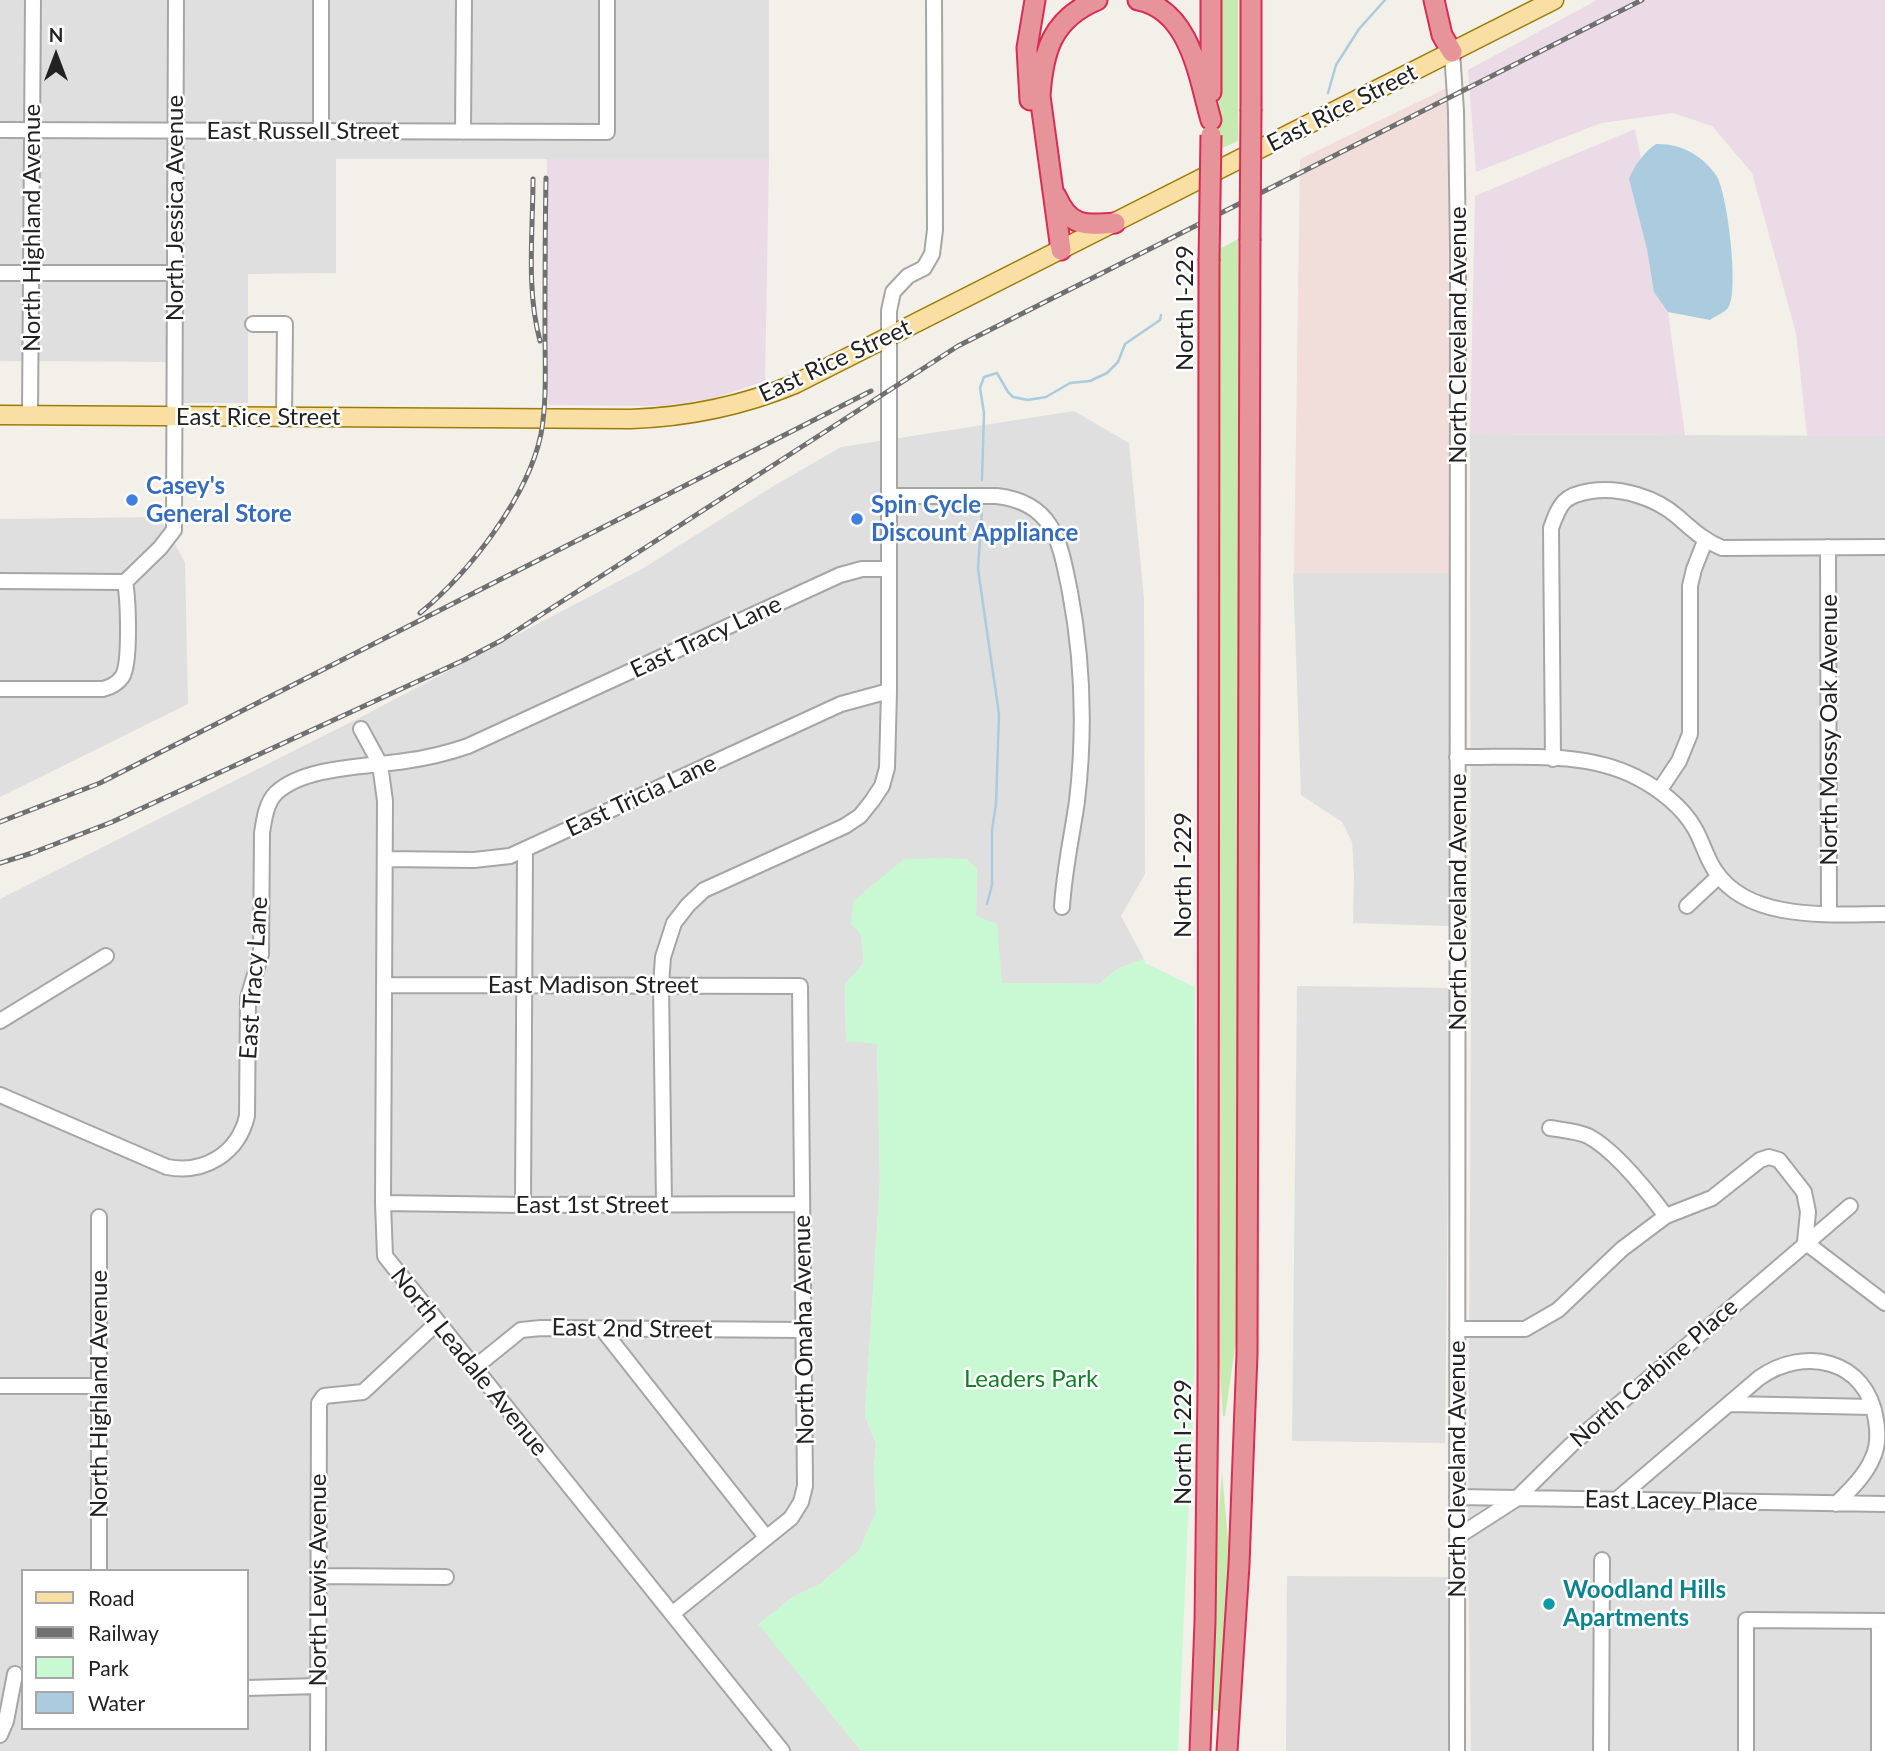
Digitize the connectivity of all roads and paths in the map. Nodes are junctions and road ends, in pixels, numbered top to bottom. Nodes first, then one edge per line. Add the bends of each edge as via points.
1 (33, 0) edge
2 (176, 0) edge
3 (321, 0) edge
4 (464, 0) edge
5 (607, 0) edge
6 (934, 0) edge
7 (1035, 0) edge
8 (1097, 0) edge
9 (1138, 0) edge
10 (1211, 0) edge
11 (1250, 0) edge
12 (1434, 0) edge
13 (1446, 0) edge
14 (1554, 0) edge
15 (1452, 52) junction
16 (1211, 127) junction
17 (0, 130) edge
18 (33, 130) junction
19 (175, 131) junction
20 (321, 131) junction
21 (463, 132) junction
22 (1052, 185) junction
23 (1115, 223) junction
24 (1056, 253) junction
25 (0, 273) edge
26 (33, 273) junction
27 (175, 273) junction
28 (253, 324) dead end
29 (889, 337) junction
30 (30, 414) junction
31 (0, 415) edge
32 (176, 416) junction
33 (284, 417) junction
34 (889, 496) junction
35 (1705, 541) junction
36 (1828, 547) junction
37 (1885, 547) edge
38 (889, 569) junction
39 (0, 581) edge
40 (125, 582) junction
41 (0, 689) edge
42 (889, 691) junction
43 (361, 729) dead end
44 (1458, 757) junction
45 (1553, 759) junction
46 (380, 764) junction
47 (1659, 791) junction
48 (525, 850) junction
49 (385, 859) junction
50 (1719, 876) junction
51 (1688, 906) dead end
52 (1062, 907) dead end
53 (1829, 914) junction
54 (1885, 914) edge
55 (106, 957) dead end
56 (385, 985) junction
57 (660, 985) junction
58 (524, 986) junction
59 (800, 986) joint
60 (0, 1021) edge
61 (0, 1095) edge
62 (1550, 1128) dead end
63 (383, 1203) junction
64 (802, 1204) junction
65 (523, 1205) junction
66 (664, 1205) junction
67 (1850, 1206) dead end
68 (1666, 1216) junction
69 (99, 1217) dead end
70 (1805, 1242) junction
71 (1885, 1303) edge
72 (437, 1323) junction
73 (603, 1329) junction
74 (1457, 1329) junction
75 (804, 1331) junction
76 (474, 1368) junction
77 (0, 1386) edge
78 (99, 1386) junction
79 (1730, 1404) junction
80 (1873, 1407) junction
81 (1457, 1497) junction
82 (1516, 1499) junction
83 (1615, 1501) junction
84 (1836, 1504) junction
85 (1885, 1504) edge
86 (766, 1537) junction
87 (1457, 1537) junction
88 (1602, 1560) dead end
89 (99, 1569) edge
90 (319, 1576) junction
91 (446, 1577) dead end
92 (672, 1614) junction
93 (1882, 1621) edge
94 (0, 1669) edge
95 (19, 1674) edge
96 (318, 1686) junction
97 (248, 1688) edge
98 (0, 1735) edge
99 (318, 1751) edge
100 (782, 1751) edge
101 (1200, 1751) edge
102 (1227, 1751) edge
103 (1457, 1751) edge
104 (1601, 1751) edge
105 (1746, 1751) edge
106 (1878, 1751) edge

1 - 18 street, North Highland Avenue
2 - 19 street, North Jessica Avenue
3 - 20 street
4 - 21 street
5 - 21 street, East Russell Street via 607,132
6 - 29 street via 932,254 924,268 893,292
7 - 24 highway via 1029,28 1031,117
8 - 22 highway via 1063,22 1044,58 1040,96
9 - 16 highway via 1163,12 1180,29 1196,63
10 - 16 highway, North I-229
11 - 102 highway, bridge via 1246,1378
12 - 15 highway via 1442,35
13 - 15 highway
14 - 15 main road, East Rice Street
15 - 23 main road, East Rice Street
15 - 44 street, North Cleveland Avenue via 1458,252
16 - 101 highway, North I-229, bridge via 1208,1402
17 - 18 street, East Russell Street
18 - 19 street, East Russell Street
18 - 26 street, North Highland Avenue
19 - 20 street, East Russell Street
19 - 27 street, North Jessica Avenue
20 - 21 street, East Russell Street
22 - 23 highway via 1071,219 1087,225
22 - 24 highway
23 - 24 main road, East Rice Street
24 - 29 main road, East Rice Street
25 - 26 street
26 - 27 street
26 - 30 street, North Highland Avenue
27 - 32 street, North Jessica Avenue
28 - 33 street via 285,324
29 - 33 main road, East Rice Street via 773,394 700,413 631,419
29 - 34 street
30 - 31 main road, East Rice Street
30 - 32 main road, East Rice Street
32 - 33 main road, East Rice Street
32 - 40 street, North Jessica Avenue via 174,530
34 - 38 street
34 - 52 street via 1013,498 1043,516 1057,536 1074,616 1081,709 1077,800
35 - 36 street via 1722,548
35 - 45 street via 1676,515 1625,491 1573,494 1559,506 1551,528
35 - 47 street via 1690,586 1690,734
36 - 37 street
36 - 53 street, North Mossy Oak Avenue
38 - 42 street
38 - 46 street, East Tracy Lane via 840,575 468,746 447,754
39 - 40 street
40 - 41 street via 126,660 123,676 114,685 95,690
42 - 48 street, East Tricia Lane via 841,704
42 - 57 street via 887,768 872,801 845,826 696,897 668,935
43 - 46 street, North Leadale Avenue
44 - 45 street
44 - 74 street, North Cleveland Avenue
45 - 47 street via 1601,763
46 - 49 street, North Leadale Avenue
46 - 61 street, East Tracy Lane via 299,780 274,795 265,812 261,954 248,998 247,1116 231,1149 205,1166 167,1167
47 - 50 street via 1694,827
48 - 49 street, East Tricia Lane via 500,859
48 - 58 street
49 - 56 street, North Leadale Avenue
50 - 51 street
50 - 53 street via 1760,905 1793,913
53 - 54 street
55 - 60 street
56 - 58 street, East Madison Street
56 - 63 street, North Leadale Avenue
57 - 58 street, East Madison Street
57 - 59 street, East Madison Street
57 - 66 street
58 - 65 street
59 - 64 street, North Omaha Avenue
62 - 68 street via 1579,1133 1601,1145
63 - 65 street, East 1st Street
63 - 72 street, North Leadale Avenue via 385,1256
64 - 66 street, East 1st Street
64 - 75 street, North Omaha Avenue
65 - 66 street, East 1st Street
67 - 70 street, North Carbine Place
68 - 70 street via 1712,1198 1769,1157 1779,1160 1804,1192 1808,1212
68 - 74 street via 1622,1249 1558,1310 1525,1329
69 - 78 street, North Highland Avenue
70 - 71 street
70 - 82 street, North Carbine Place via 1571,1445
72 - 76 street, North Leadale Avenue
72 - 90 street, North Lewis Avenue via 363,1392 324,1396 318,1408
73 - 75 street, East 2nd Street
73 - 76 street, East 2nd Street via 521,1331
73 - 86 street
74 - 81 street, North Cleveland Avenue
75 - 86 street, North Omaha Avenue via 805,1486 791,1518
76 - 92 street, North Leadale Avenue
77 - 78 street
78 - 89 street, North Highland Avenue
79 - 80 street
79 - 80 street via 1771,1370 1807,1360 1834,1365 1852,1376
79 - 83 street
80 - 84 street via 1877,1440 1872,1460
81 - 82 street, East Lacey Place
81 - 87 street, North Cleveland Avenue
82 - 83 street, East Lacey Place
82 - 87 street, North Carbine Place
83 - 84 street, East Lacey Place
84 - 85 street, East Lacey Place
86 - 92 street, North Omaha Avenue
87 - 103 street, North Cleveland Avenue
88 - 104 street
90 - 91 street
90 - 96 street, North Lewis Avenue
92 - 100 street, North Leadale Avenue
93 - 105 street via 1746,1620
93 - 106 street
94 - 95 street
95 - 98 street
96 - 97 street
96 - 99 street, North Lewis Avenue

